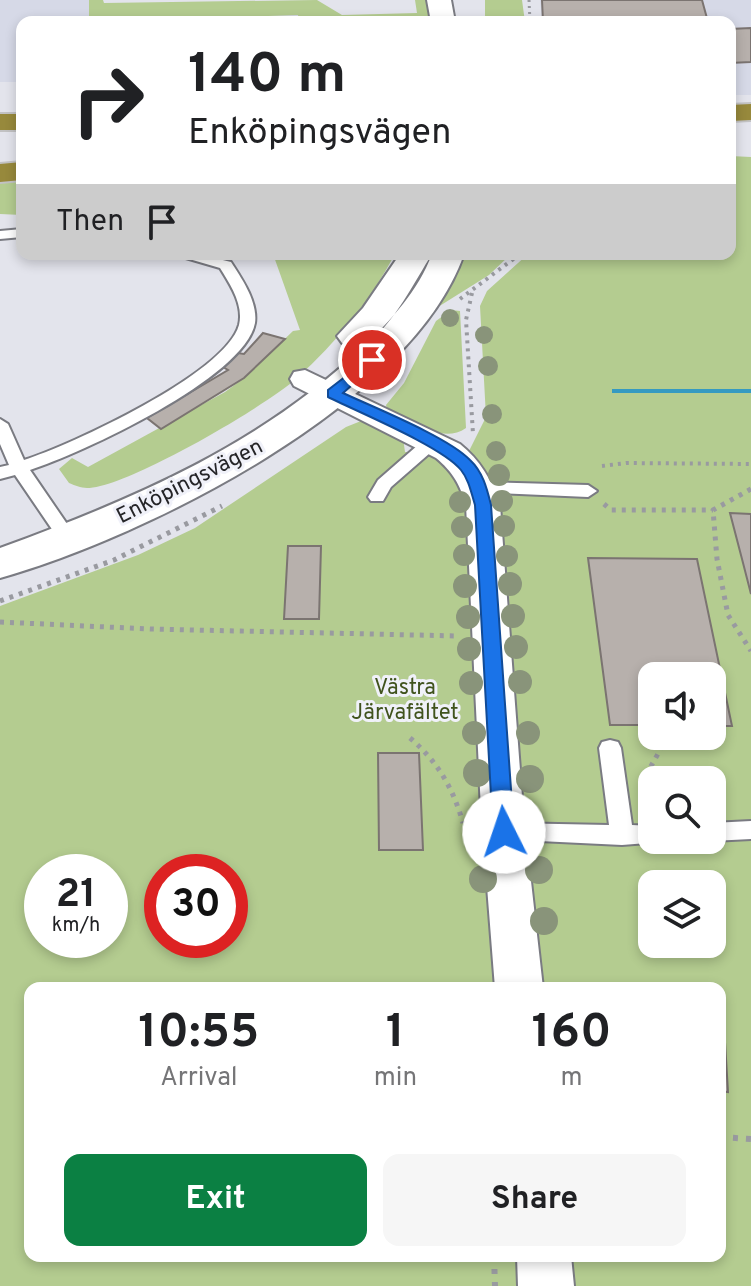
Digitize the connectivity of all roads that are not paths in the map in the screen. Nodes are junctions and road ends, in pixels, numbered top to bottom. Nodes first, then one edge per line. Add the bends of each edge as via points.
1 (205, 260) edge
2 (412, 260) edge
3 (445, 260) edge
4 (319, 386) junction
5 (0, 424) edge
6 (432, 442) junction
7 (19, 468) junction
8 (0, 473) edge
9 (477, 484) junction
10 (588, 491) road end
11 (377, 497) dead end
12 (60, 528) junction
13 (0, 536) edge
14 (0, 564) edge
15 (610, 748) dead end
16 (484, 830) junction
17 (751, 830) edge
18 (726, 831) edge
19 (638, 835) edge
20 (622, 836) junction
21 (518, 982) edge
22 (544, 1262) edge
23 (546, 1286) edge

1 - 7 lane via 226,265 245,300 247,326 240,340 219,362 97,438
2 - 4 street, Enköpingsvägen
3 - 4 street, Enköpingsvägen via 429,295 372,360
4 - 6 street
4 - 12 street, Enköpingsvägen via 259,414
5 - 7 lane
6 - 9 street via 465,464
6 - 11 lane via 384,484
7 - 8 lane
7 - 12 lane
9 - 10 lane
9 - 16 street via 483,505 489,636
12 - 13 street, Enköpingsvägen
12 - 14 street, Enköpingsvägen
15 - 20 lane
16 - 20 lane
16 - 21 street
17 - 18 lane
19 - 20 lane
22 - 23 street

